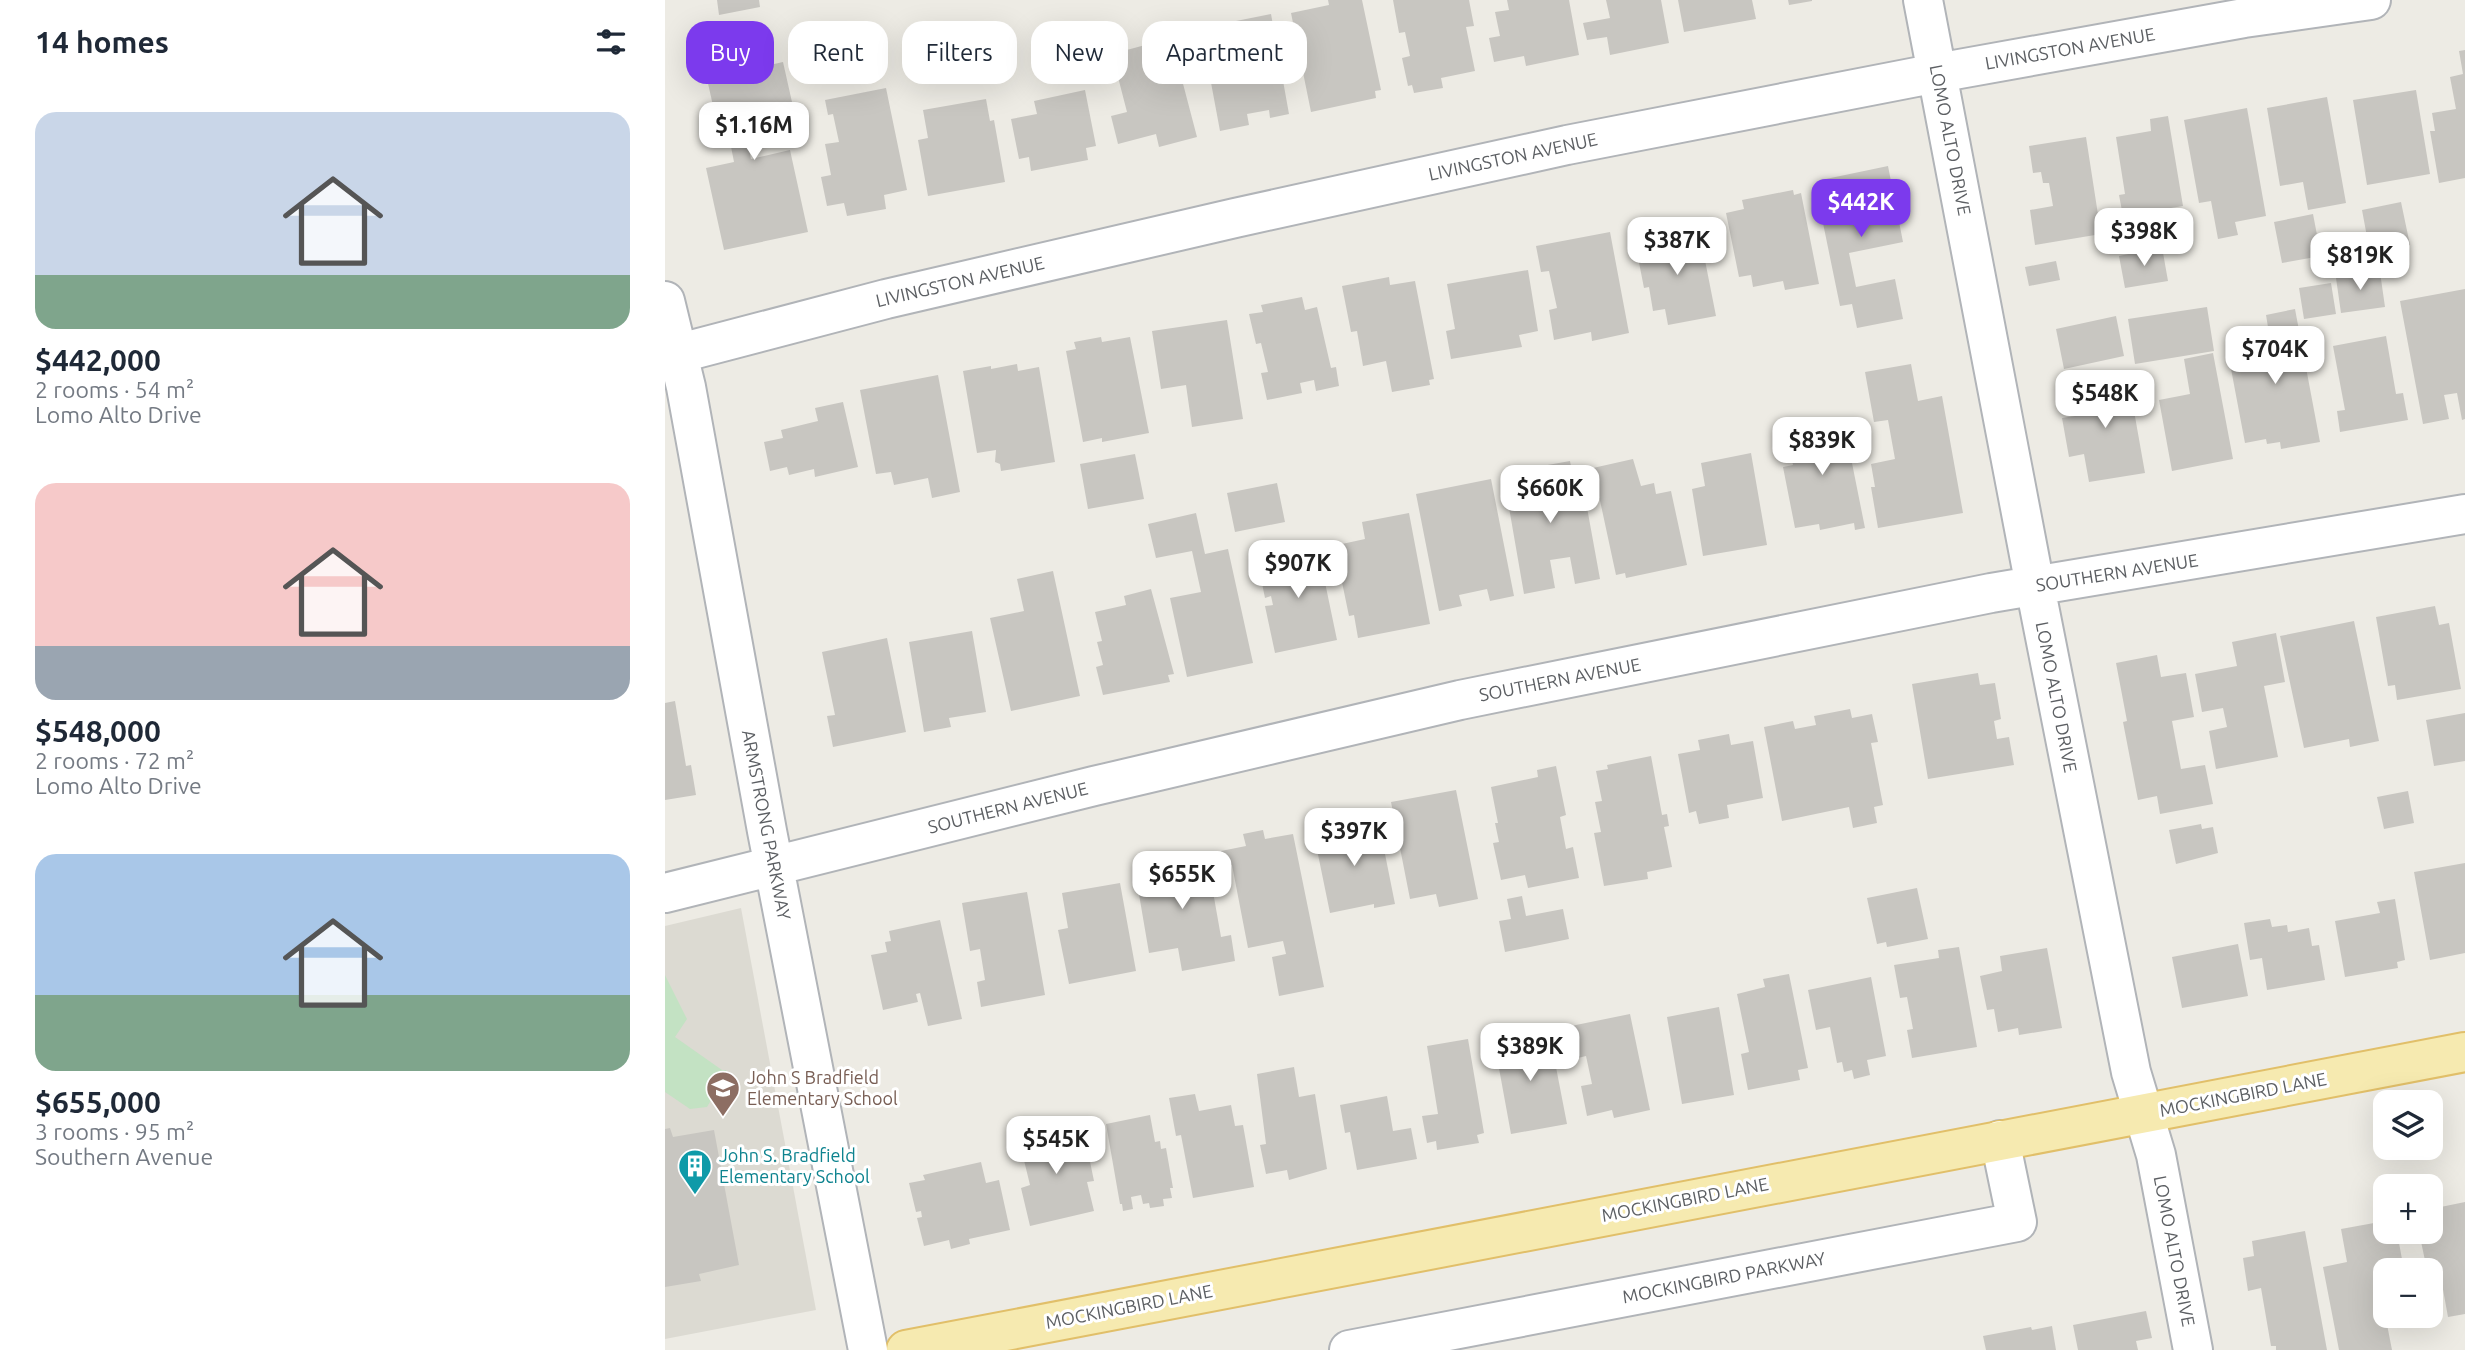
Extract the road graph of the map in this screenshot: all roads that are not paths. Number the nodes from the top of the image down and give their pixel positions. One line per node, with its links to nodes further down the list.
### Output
1 (1923, 0): 3 (street, LOMO ALTO DRIVE)
2 (2371, 0): 3 (street, LIVINGSTON AVENUE)
3 (1937, 73): 5 (street, LIVINGSTON AVENUE); 7 (street, LOMO ALTO DRIVE)
4 (665, 301): 5 (street, ARMSTRONG PARKWAY)
5 (671, 356): 8 (street, ARMSTRONG PARKWAY)
6 (2465, 514): 7 (street, SOUTHERN AVENUE)
7 (2035, 586): 8 (street, SOUTHERN AVENUE); 11 (street, LOMO ALTO DRIVE)
8 (773, 866): 9 (street, SOUTHERN AVENUE); 13 (street, ARMSTRONG PARKWAY)
9 (665, 893)
10 (2465, 1052): 11 (main road, MOCKINGBIRD LANE)
11 (2144, 1114): 12 (main road, MOCKINGBIRD LANE); 16 (street, LOMO ALTO DRIVE)
12 (2000, 1140): 14 (main road, MOCKINGBIRD LANE); 15 (street, MOCKINGBIRD PARKWAY)
13 (868, 1350)
14 (906, 1350)
15 (1349, 1350)
16 (2193, 1350)

